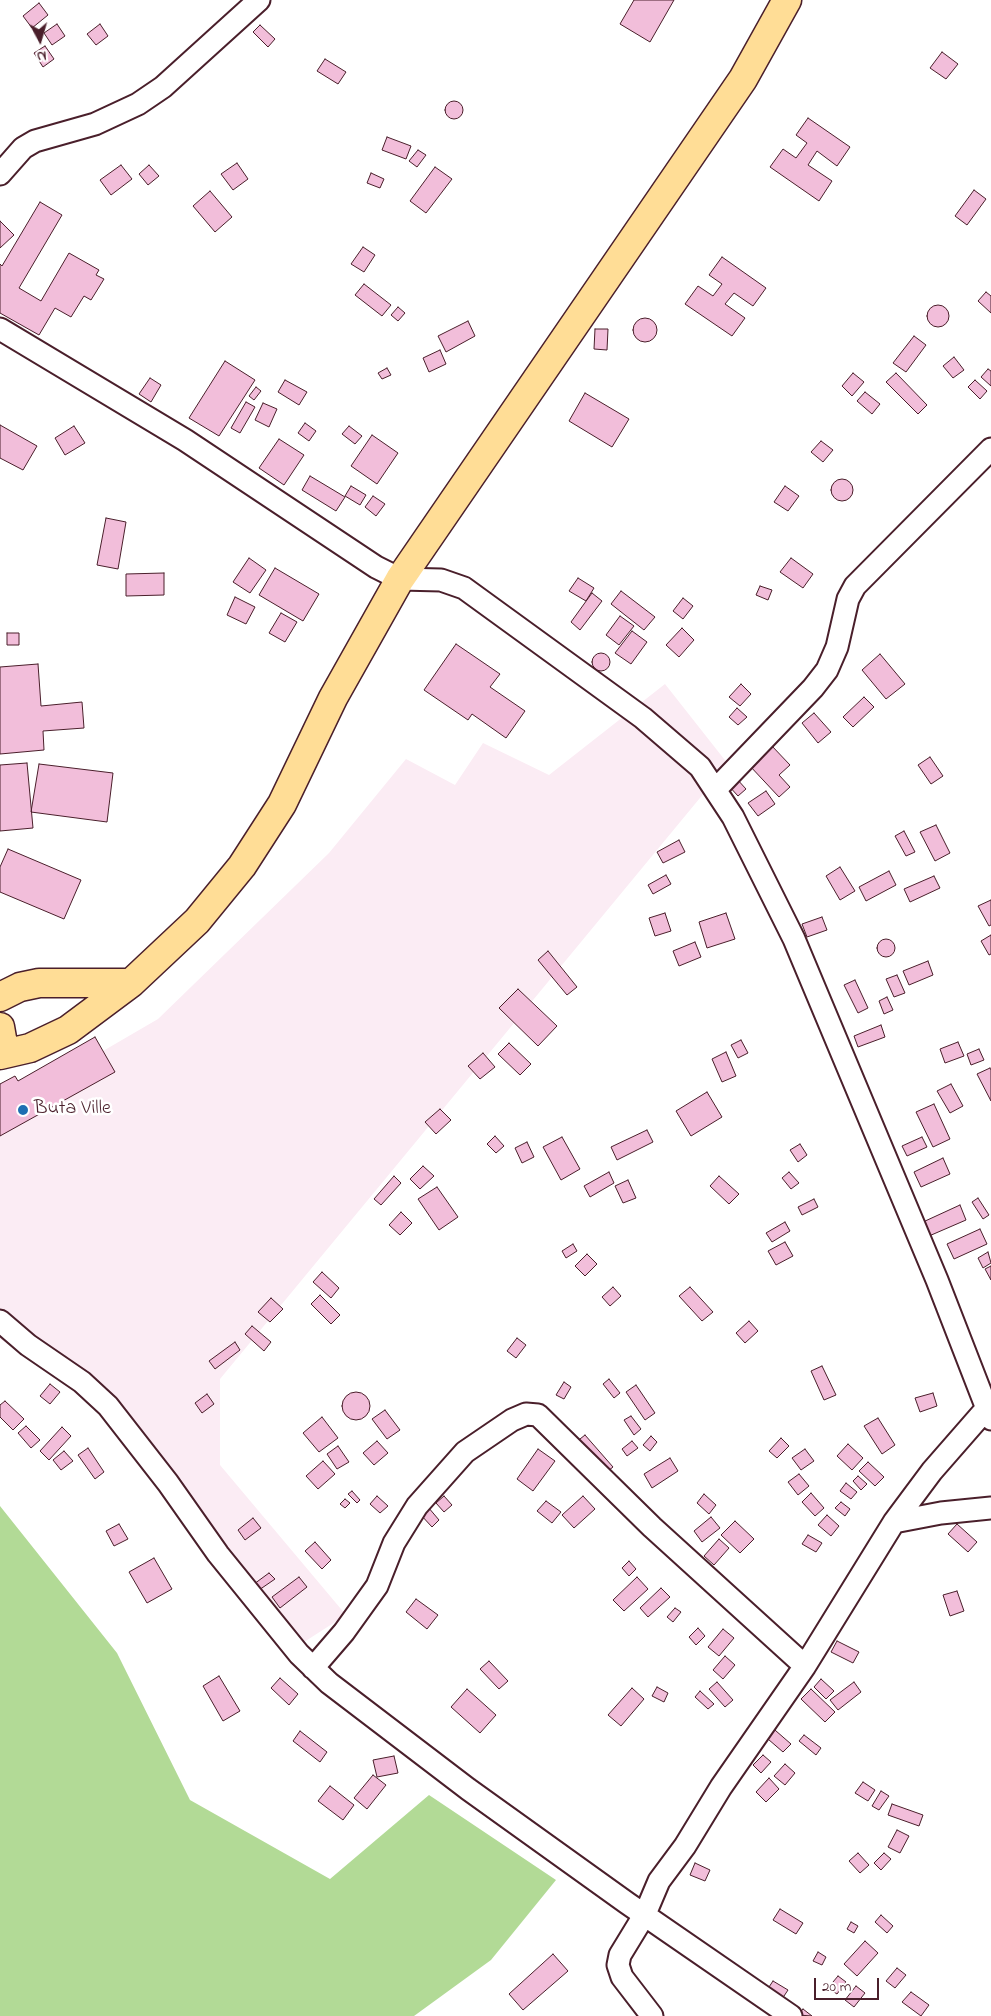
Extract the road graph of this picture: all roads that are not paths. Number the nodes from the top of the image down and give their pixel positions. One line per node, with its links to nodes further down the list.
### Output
1 (259, 0): 3 (street)
2 (787, 0): 6 (main road)
3 (0, 174)
4 (0, 329): 6 (street)
5 (991, 449): 7 (street)
6 (400, 579): 7 (street); 8 (main road)
7 (716, 789): 14 (street)
8 (131, 983): 9 (main road); 12 (main road)
9 (0, 997)
10 (0, 1027): 11 (main road)
11 (0, 1050)
12 (0, 1055)
13 (0, 1321): 18 (street)
14 (989, 1413): 16 (street)
15 (991, 1508): 16 (street)
16 (894, 1522): 17 (street)
17 (805, 1666): 18 (street); 19 (street)
18 (313, 1668): 19 (street)
19 (645, 1914): 20 (street); 21 (street)
20 (652, 2016)
21 (791, 2016)

